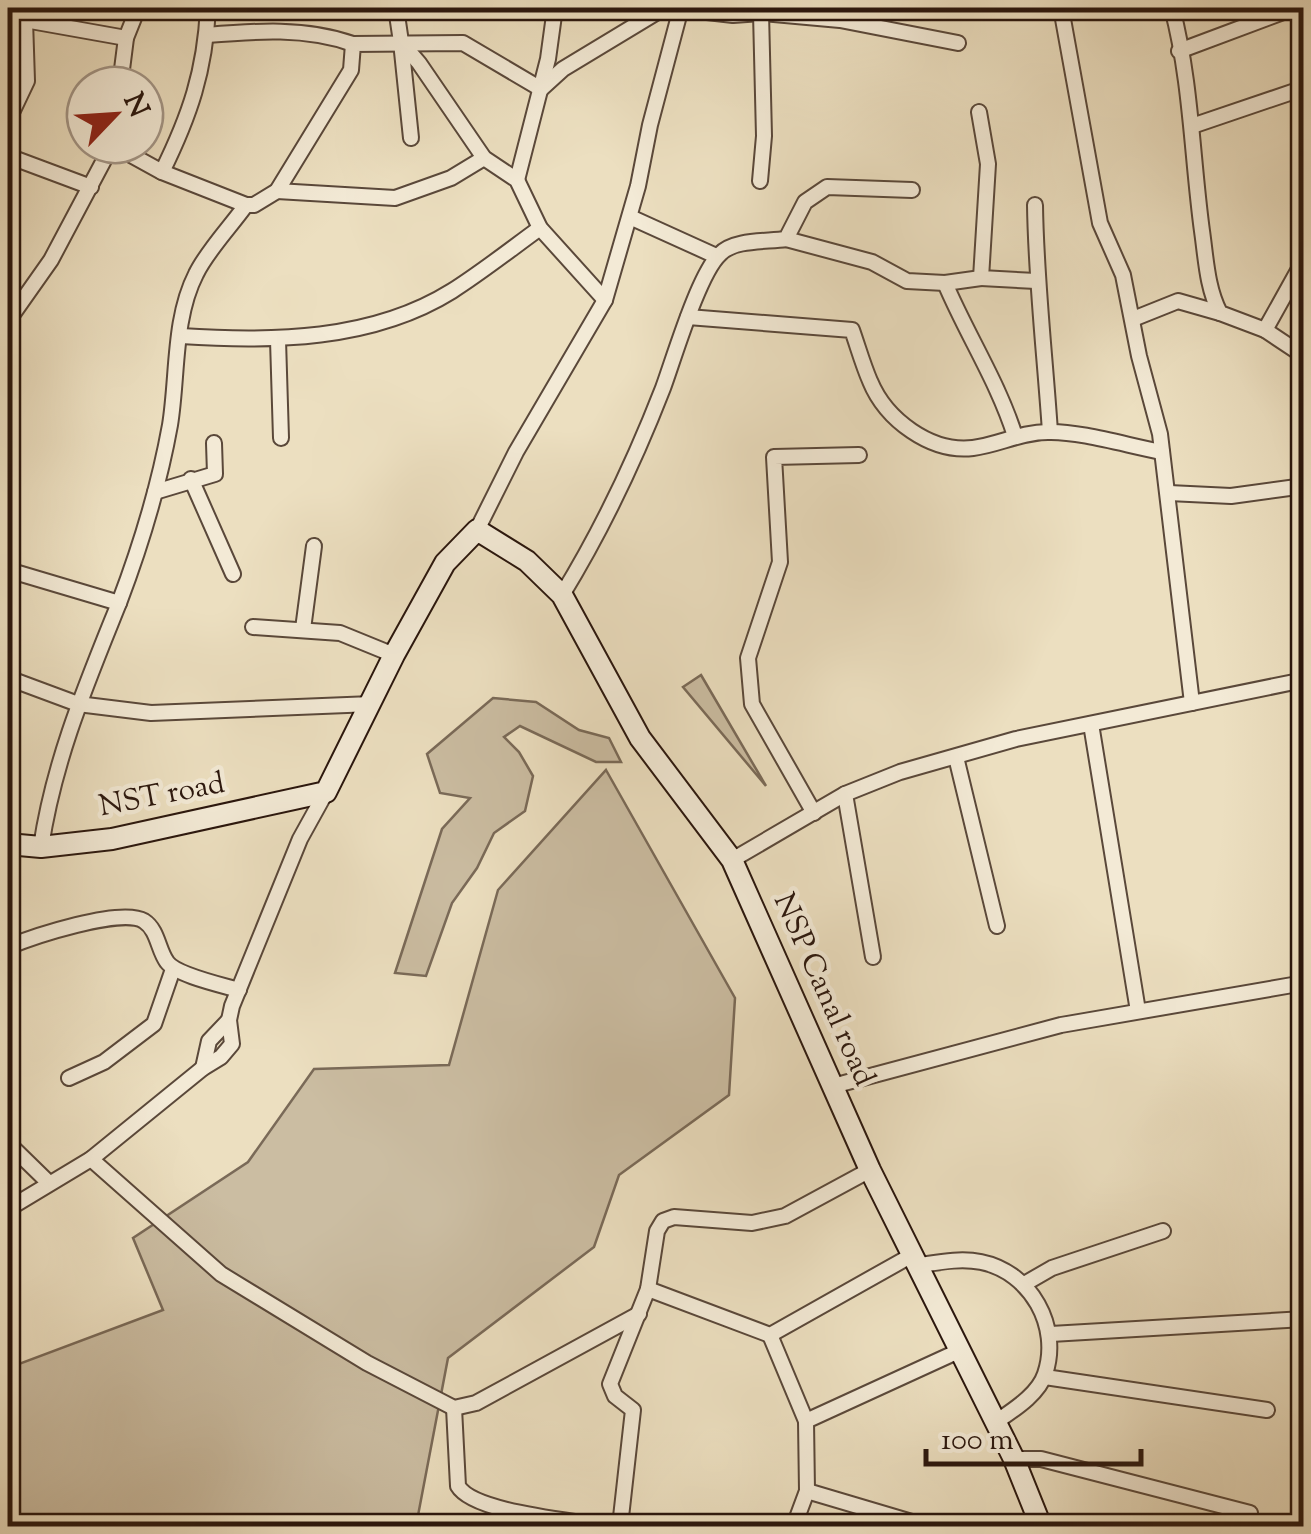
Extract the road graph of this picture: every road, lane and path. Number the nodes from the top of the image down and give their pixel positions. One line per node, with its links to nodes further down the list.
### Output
1 (138, 8): 13 (street)
2 (208, 8): 12 (street)
3 (396, 8): 14 (street)
4 (555, 8): 20 (street)
5 (681, 8): 9 (street); 20 (street); 37 (street)
6 (1062, 8): 49 (street)
7 (1172, 8): 17 (street)
8 (1294, 8): 17 (street)
9 (760, 13): 11 (street); 31 (street)
10 (26, 14): 13 (street); 22 (street)
11 (841, 14): 15 (street)
12 (206, 35): 16 (street); 29 (street)
13 (126, 38): 18 (street)
14 (401, 42): 16 (street); 20 (street); 24 (street); 26 (street)
15 (958, 42)
16 (353, 44): 34 (street)
17 (1180, 51): 23 (street)
18 (123, 65)
19 (1304, 88): 23 (street)
20 (541, 89): 30 (street)
21 (979, 112): 42 (street)
22 (8, 122)
23 (1192, 126): 46 (street)
24 (411, 138)
25 (8, 156): 32 (street)
26 (484, 158): 30 (street); 34 (street)
27 (103, 165): 32 (street)
28 (149, 165): 29 (street)
29 (162, 172): 35 (street)
30 (517, 180): 38 (street)
31 (760, 181)
32 (91, 187): 47 (street)
33 (912, 190): 39 (street)
34 (277, 191): 35 (street)
35 (246, 205): 51 (street)
36 (1035, 205): 43 (street)
37 (630, 217): 40 (street); 45 (street)
38 (540, 228): 45 (street); 52 (street)
39 (786, 239): 40 (street); 44 (street)
40 (716, 256): 48 (street)
41 (1304, 260): 50 (street)
42 (980, 278): 43 (street); 44 (street)
43 (1036, 281): 54 (street)
44 (944, 283): 55 (street)
45 (605, 300): 64 (street)
46 (1220, 313): 49 (street); 50 (street)
47 (9, 314)
48 (688, 317): 55 (street); 68 (street)
49 (1133, 319): 58 (street)
50 (1265, 330): 53 (street)
51 (181, 336): 52 (street); 62 (street)
52 (278, 340): 56 (street)
53 (1304, 356)
54 (1050, 432): 55 (street); 58 (street)
55 (1015, 436)
56 (281, 438)
57 (214, 443): 60 (street)
58 (1162, 452): 63 (street)
59 (859, 455): 82 (street)
60 (190, 480): 62 (street); 67 (street)
61 (1304, 486): 63 (street)
62 (155, 492): 69 (street)
63 (1169, 494): 75 (street)
64 (477, 530): 68 (street, NSP Canal road); 72 (street)
65 (314, 546): 71 (street)
66 (8, 570): 69 (street)
67 (234, 574)
68 (562, 594): 85 (street, NSP Canal road)
69 (119, 603): 76 (street)
70 (252, 627): 71 (street)
71 (303, 629): 72 (street)
72 (394, 654): 77 (street)
73 (8, 678): 76 (street)
74 (1304, 680): 75 (street)
75 (1192, 703): 78 (street)
76 (78, 704): 77 (street); 84 (street)
77 (372, 704): 80 (street)
78 (1091, 724): 79 (street); 92 (street)
79 (956, 757): 81 (street); 86 (street)
80 (326, 792): 84 (street, NST road); 91 (street)
81 (845, 794): 82 (street); 88 (street)
82 (814, 814): 85 (street)
83 (8, 844): 84 (street, NST road)
84 (41, 848)
85 (732, 860): 94 (street, NSP Canal road)
86 (997, 926)
87 (8, 947): 89 (street)
88 (873, 957)
89 (173, 969): 91 (street); 93 (street)
90 (1304, 983): 92 (street)
91 (239, 990): 96 (street)
92 (1138, 1011): 94 (street)
93 (69, 1078)
94 (833, 1086): 97 (street, NSP Canal road)
95 (8, 1144): 98 (street)
96 (90, 1159): 98 (street); 110 (street)
97 (870, 1170): 101 (street, NSP Canal road); 103 (street)
98 (49, 1183): 99 (street)
99 (8, 1209)
100 (1163, 1231): 102 (street)
101 (917, 1260): 102 (street); 107 (street); 108 (street, NSP Canal road)
102 (1026, 1283): 106 (street)
103 (648, 1289): 104 (street); 107 (street)
104 (639, 1314): 110 (street); 118 (street)
105 (1304, 1320): 106 (street)
106 (1051, 1334): 109 (street)
107 (770, 1335): 112 (street)
108 (961, 1350): 112 (street); 113 (street, NSP Canal road)
109 (1045, 1377): 111 (street); 113 (street)
110 (454, 1408): 117 (street)
111 (1267, 1410)
112 (806, 1421): 115 (street)
113 (996, 1422): 114 (street, NSP Canal road)
114 (1014, 1459): 116 (street); 121 (street, NSP Canal road)
115 (807, 1490): 119 (street); 120 (street)
116 (1250, 1513)
117 (601, 1526)
118 (620, 1526)
119 (794, 1526)
120 (925, 1526)
121 (1040, 1526)

